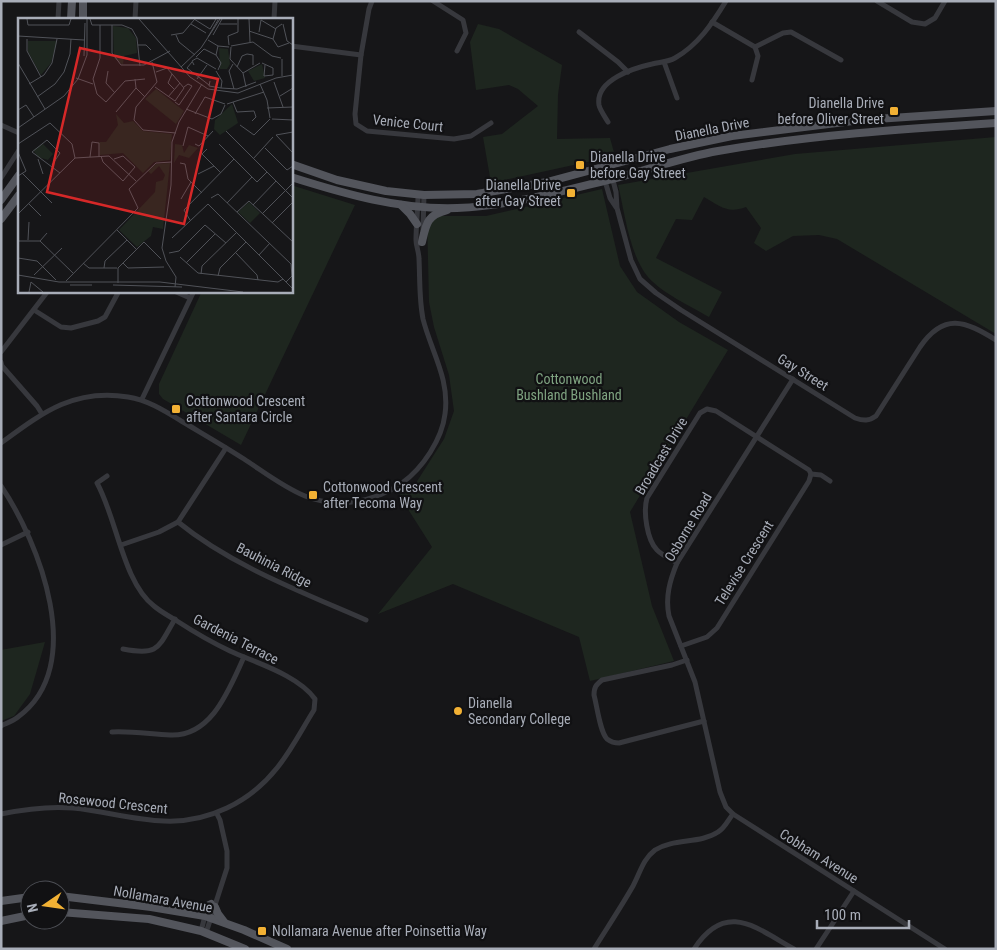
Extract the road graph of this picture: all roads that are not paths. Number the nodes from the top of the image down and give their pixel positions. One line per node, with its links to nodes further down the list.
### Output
1 (59, 1): 11 (street)
2 (72, 1): 12 (main road)
3 (83, 1): 13 (main road)
4 (136, 1): 14 (street)
5 (275, 1): 15 (street)
6 (372, 1): 21 (street, Venice Court)
7 (433, 1): 20 (street)
8 (726, 1): 16 (street)
9 (877, 1): 10 (street)
10 (945, 1)
11 (58, 18)
12 (70, 18)
13 (83, 18)
14 (134, 18)
15 (274, 18)
16 (712, 22): 19 (street); 23 (street)
17 (579, 32): 24 (street)
18 (292, 46): 21 (street)
19 (755, 47): 22 (street); 25 (street)
20 (457, 51)
21 (361, 55): 29 (street, Venice Court)
22 (840, 60)
23 (664, 62): 24 (street); 26 (street)
24 (628, 72): 28 (street)
25 (752, 80)
26 (676, 98)
27 (996, 111): 35 (main road, Dianella Drive)
28 (608, 122)
29 (491, 123)
30 (996, 123): 39 (main road, Dianella Drive)
31 (1, 125): 32 (street)
32 (18, 133)
33 (18, 152): 38 (street)
34 (292, 164): 41 (main road, Dianella Drive)
35 (605, 166): 39 (street, Gay Street); 41 (main road, Dianella Drive)
36 (18, 175): 42 (main road)
37 (292, 177): 43 (main road, Dianella Drive)
38 (1, 178)
39 (608, 180): 45 (main road, Dianella Drive); 59 (street, Gay Street)
40 (18, 195): 46 (main road)
41 (421, 195): 44 (street)
42 (1, 200)
43 (401, 205): 44 (main road, Dianella Drive); 47 (main road)
44 (421, 207): 45 (main road, Dianella Drive); 47 (street); 48 (street)
45 (456, 208): 48 (main road)
46 (1, 219)
47 (417, 224): 49 (street)
48 (422, 242): 49 (street)
49 (419, 255): 64 (street)
50 (47, 292): 55 (street)
51 (118, 292): 55 (street)
52 (176, 292): 54 (street)
53 (193, 292): 54 (street)
54 (190, 298): 60 (street)
55 (34, 310): 57 (street)
56 (996, 340): 59 (street, Gay Street)
57 (1, 352)
58 (1, 362): 61 (street)
59 (793, 379): 62 (street, Osborne Road)
60 (142, 399): 61 (street); 64 (street)
61 (42, 414): 63 (street)
62 (756, 436): 65 (street); 73 (street, Osborne Road); 73 (street, Broadcast Drive)
63 (1, 443)
64 (226, 448): 69 (street)
65 (810, 474): 67 (street); 76 (street, Televise Crescent)
66 (108, 476): 72 (street, Gardenia Terrace)
67 (830, 481)
68 (1, 486): 70 (street)
69 (178, 522): 72 (street); 75 (street, Bauhinia Ridge)
70 (28, 532): 71 (street); 82 (street)
71 (1, 545)
72 (121, 545): 74 (street, Gardenia Terrace)
73 (677, 563): 76 (street, Osborne Road)
74 (174, 619): 77 (street); 78 (street, Gardenia Terrace)
75 (366, 620)
76 (681, 646): 79 (street, Osborne Road)
77 (123, 649)
78 (244, 657): 80 (street, Gardenia Terrace); 83 (street)
79 (687, 660): 81 (street, Osborne Road); 81 (street)
80 (315, 699): 85 (street, Rosewood Crescent)
81 (704, 721): 86 (street, Osborne Road)
82 (1, 726)
83 (112, 732)
84 (1, 814): 85 (street, Rosewood Crescent)
85 (217, 814): 91 (street)
86 (733, 814): 87 (street, Cobham Avenue); 101 (street)
87 (854, 891): 104 (street); 105 (street, Cobham Avenue)
88 (70, 897): 92 (main road, Nollamara Avenue)
89 (20, 898): 90 (main road)
90 (1, 901)
91 (214, 904): 92 (main road); 95 (street); 97 (main road)
92 (176, 911): 95 (main road, Nollamara Avenue)
93 (70, 913): 98 (main road, Nollamara Avenue)
94 (20, 916): 96 (main road)
95 (208, 917): 97 (main road, Nollamara Avenue); 98 (street)
96 (1, 921)
97 (227, 924): 99 (main road, Nollamara Avenue)
98 (204, 932): 100 (main road, Nollamara Avenue)
99 (284, 948)
100 (245, 949)
101 (594, 949)
102 (694, 949): 103 (street)
103 (794, 949)
104 (816, 949)
105 (944, 949)

